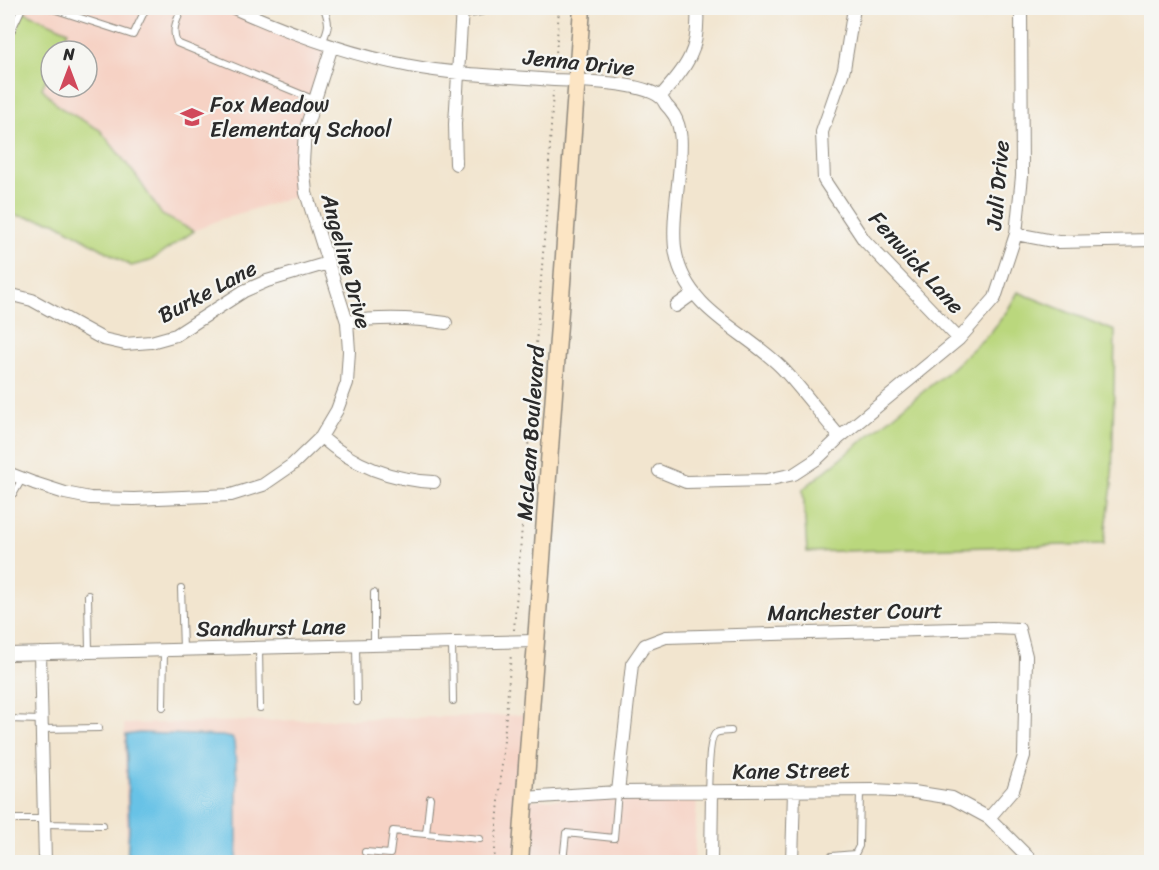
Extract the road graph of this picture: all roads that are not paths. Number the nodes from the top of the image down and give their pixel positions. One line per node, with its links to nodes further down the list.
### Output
1 (22, 8): 15 (lane)
2 (50, 8): 3 (lane)
3 (143, 8)
4 (182, 8): 20 (lane)
5 (234, 8): 14 (street, Jenna Drive)
6 (324, 8): 16 (lane)
7 (442, 8): 13 (lane)
8 (492, 8): 13 (lane)
9 (582, 8): 18 (main road, McLean Boulevard)
10 (697, 8): 19 (street)
11 (854, 8): 30 (street, Fenwick Lane)
12 (1021, 8): 22 (street, Juli Drive)
13 (462, 11): 17 (street)
14 (259, 13): 16 (street, Jenna Drive)
15 (8, 38)
16 (327, 44): 17 (street, Jenna Drive); 20 (street, Angeline Drive)
17 (457, 73): 18 (street, Jenna Drive); 21 (street)
18 (578, 81): 19 (street, Jenna Drive); 41 (main road, McLean Boulevard)
19 (660, 98): 25 (street, Jenna Drive)
20 (315, 100): 24 (street, Angeline Drive)
21 (456, 164)
22 (1016, 234): 23 (street); 30 (street, Juli Drive)
23 (1152, 240)
24 (328, 263): 26 (street, Burke Lane); 28 (street, Angeline Drive)
25 (694, 293): 27 (street); 32 (street, Jenna Drive)
26 (8, 294)
27 (676, 306)
28 (347, 322): 29 (street); 31 (street, Angeline Drive)
29 (446, 323)
30 (959, 339): 32 (street, Juli Drive)
31 (321, 436): 35 (street, Angeline Drive); 36 (street)
32 (840, 437): 33 (street, Juli Drive)
33 (659, 471)
34 (8, 473): 35 (street, Angeline Drive)
35 (22, 479): 37 (lane)
36 (434, 482)
37 (8, 497)
38 (181, 588): 47 (lane)
39 (374, 593): 44 (lane)
40 (88, 595): 48 (lane)
41 (536, 641): 42 (street, Sandhurst Lane); 64 (main road, McLean Boulevard)
42 (452, 643): 44 (street, Sandhurst Lane); 51 (lane)
43 (356, 645): 44 (street, Sandhurst Lane); 45 (street, Sandhurst Lane); 52 (lane)
44 (374, 645)
45 (259, 648): 47 (street, Sandhurst Lane); 54 (lane)
46 (164, 650): 47 (street, Sandhurst Lane); 48 (street, Sandhurst Lane); 53 (lane)
47 (183, 650)
48 (89, 652): 49 (street, Sandhurst Lane)
49 (40, 653): 50 (street, Sandhurst Lane); 56 (street)
50 (8, 654)
51 (453, 701)
52 (357, 702)
53 (163, 707)
54 (260, 708)
55 (8, 719): 56 (lane)
56 (41, 724): 57 (lane); 67 (street)
57 (99, 728)
58 (731, 731): 61 (lane)
59 (794, 790): 60 (street, Kane Street); 61 (street, Kane Street); 79 (street)
60 (860, 790): 65 (street, Kane Street); 73 (lane)
61 (710, 791): 62 (street, Kane Street); 78 (street)
62 (618, 792): 64 (street, Kane Street); 65 (street, Manchester Court); 77 (lane)
63 (430, 798): 69 (lane)
64 (524, 798): 76 (main road, McLean Boulevard)
65 (989, 818): 80 (street, Kane Street)
66 (8, 819): 67 (lane)
67 (44, 822): 68 (lane); 74 (street)
68 (103, 825)
69 (426, 834): 70 (lane); 72 (lane)
70 (480, 839)
71 (365, 852): 72 (lane)
72 (390, 854): 75 (lane)
73 (832, 856)
74 (45, 862)
75 (389, 862)
76 (520, 862)
77 (564, 862)
78 (711, 862)
79 (792, 862)
80 (1033, 862)

